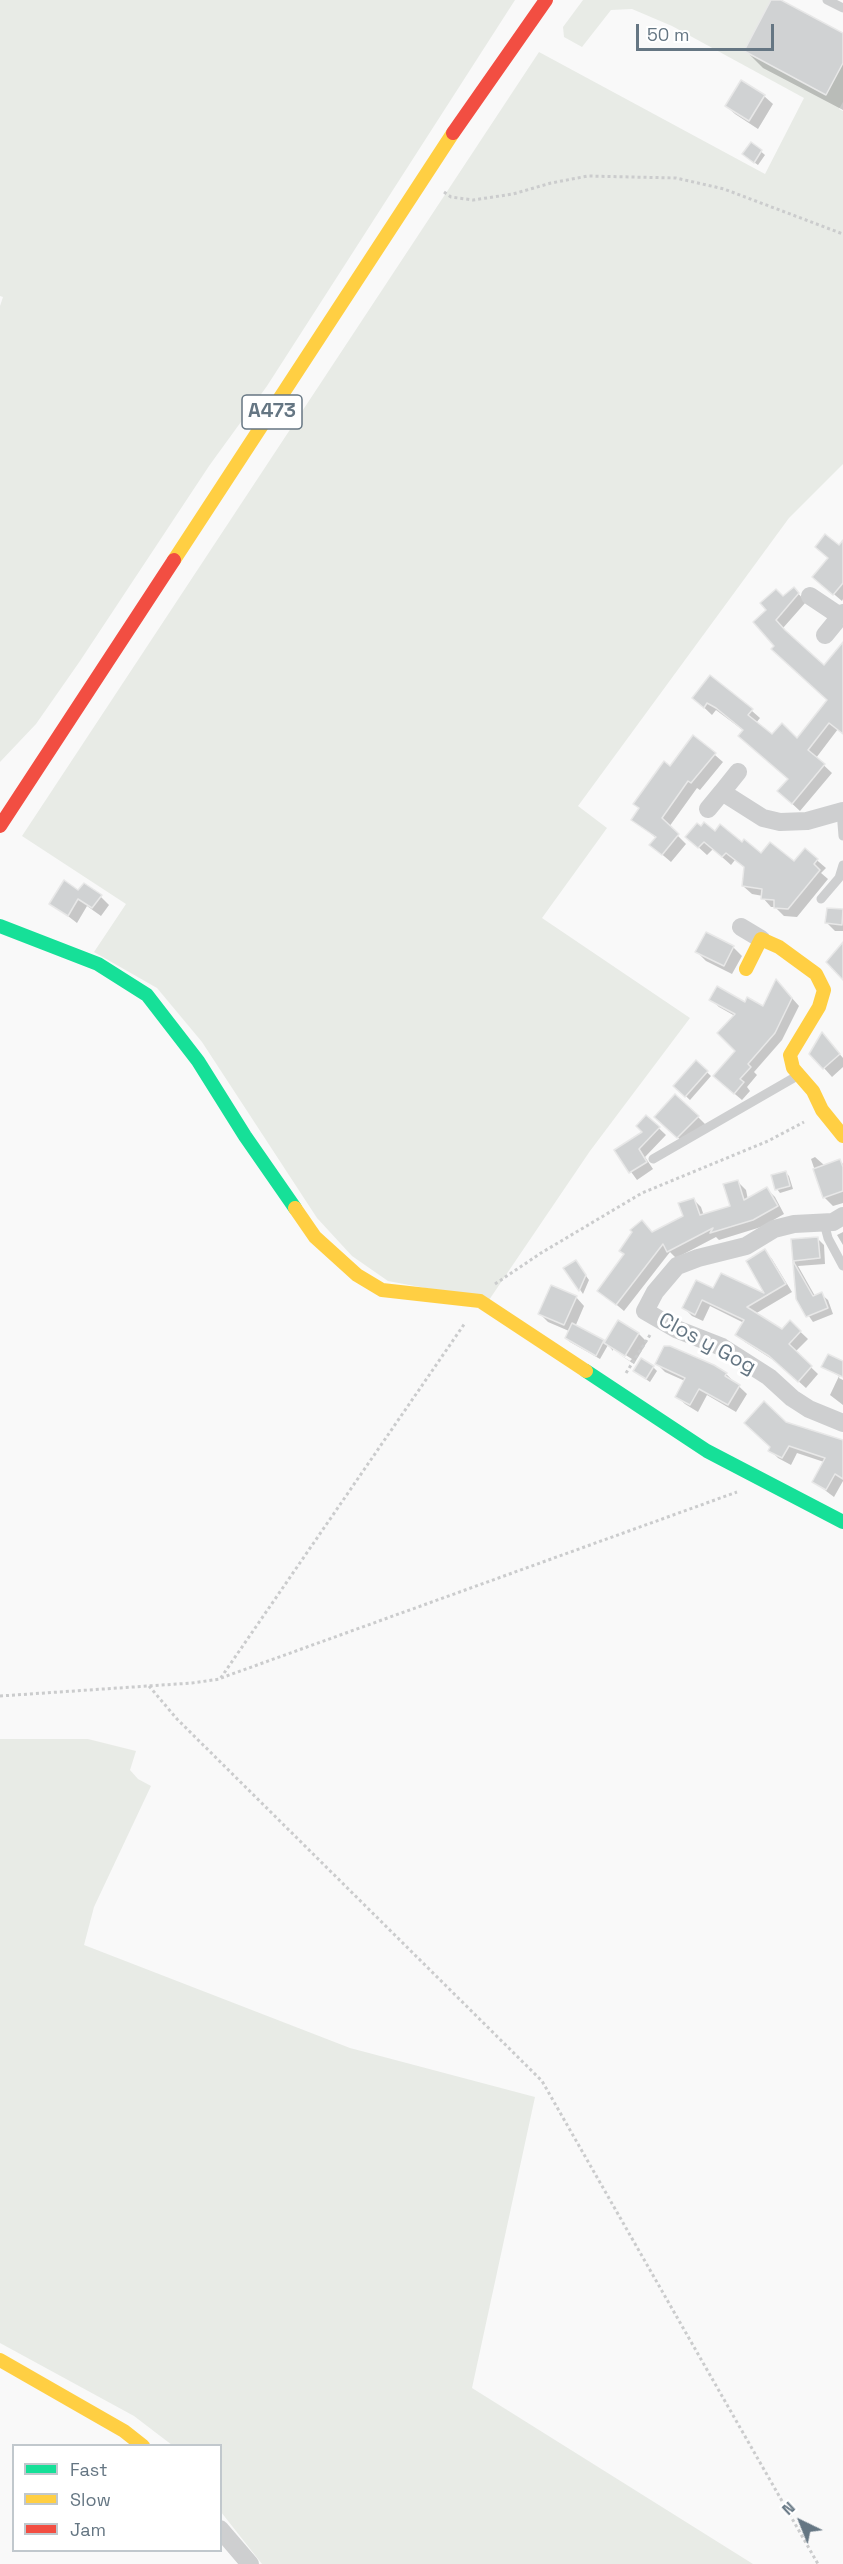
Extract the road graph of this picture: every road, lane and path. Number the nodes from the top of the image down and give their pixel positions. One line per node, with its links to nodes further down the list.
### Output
1 (546, 0): 4 (street, A473)
2 (827, 0): 3 (lane)
3 (843, 8)
4 (424, 181): 5 (path); 13 (street, A473)
5 (843, 234)
6 (810, 596): 7 (street)
7 (842, 615): 8 (street)
8 (825, 635)
9 (738, 772): 10 (street)
10 (722, 792): 11 (street); 12 (street)
11 (708, 809)
12 (842, 811): 14 (lane)
13 (0, 826)
14 (843, 836)
15 (843, 864): 16 (lane)
16 (821, 899)
17 (0, 926): 28 (street)
18 (741, 927): 19 (street)
19 (761, 939): 20 (street); 21 (street)
20 (746, 969)
21 (799, 1075): 22 (street); 24 (lane)
22 (822, 1110): 23 (street); 28 (path)
23 (843, 1136)
24 (653, 1159)
25 (843, 1216): 26 (street, Clos y Gog)
26 (824, 1222): 27 (lane); 29 (street, Clos y Gog)
27 (843, 1266)
28 (480, 1301): 30 (street); 34 (path)
29 (660, 1319): 30 (path); 31 (street, Clos y Gog)
30 (616, 1390): 32 (street)
31 (843, 1423)
32 (765, 1482): 33 (street); 34 (path)
33 (843, 1522)
34 (220, 1678): 35 (path)
35 (148, 1686): 36 (path); 41 (path)
36 (0, 1696)
37 (0, 2360): 38 (street)
38 (142, 2444)
39 (222, 2531): 40 (street)
40 (250, 2564)
41 (818, 2564)

